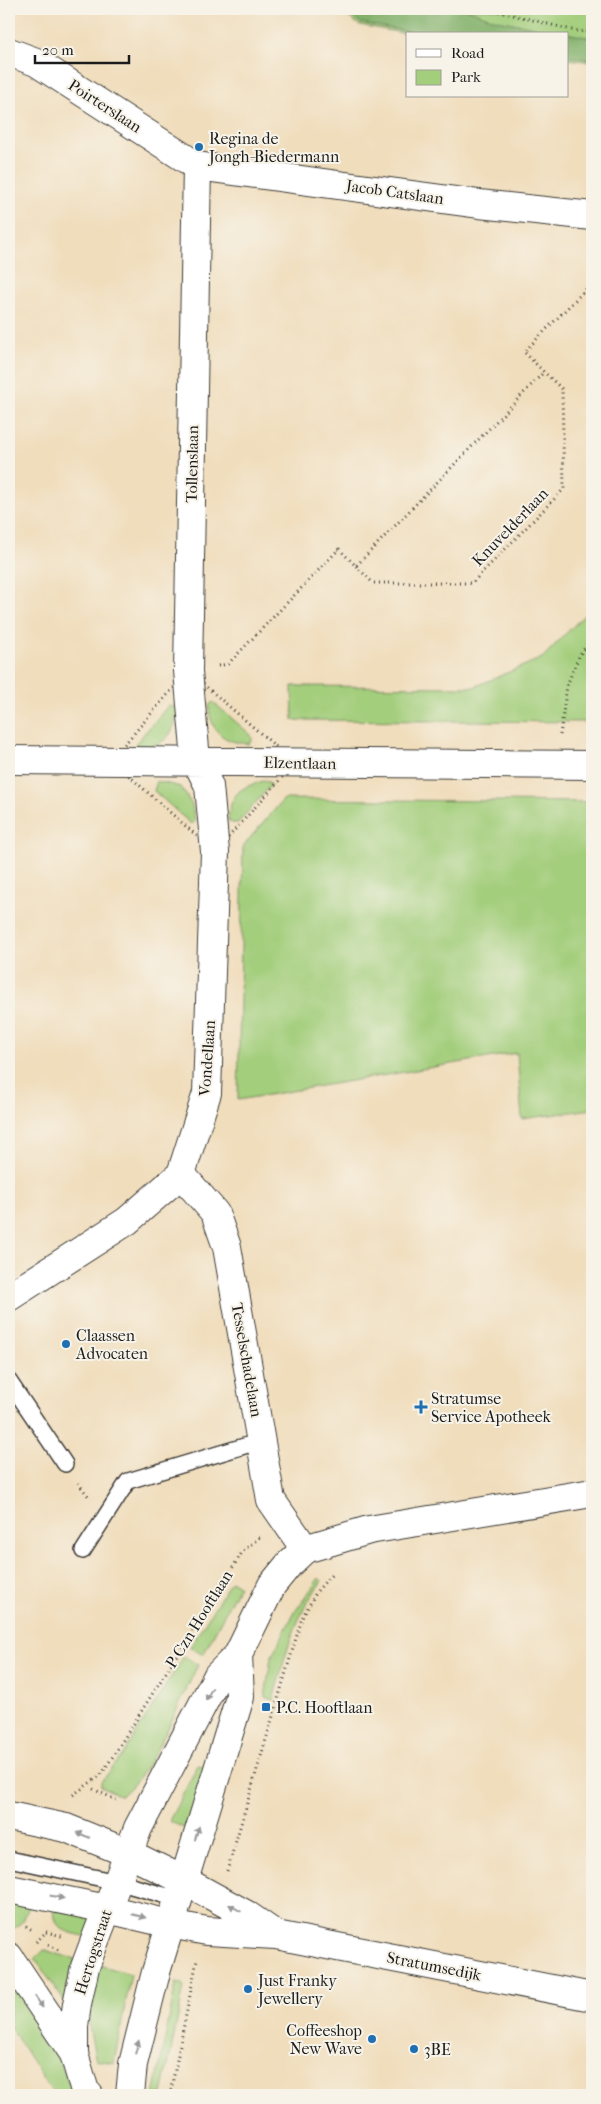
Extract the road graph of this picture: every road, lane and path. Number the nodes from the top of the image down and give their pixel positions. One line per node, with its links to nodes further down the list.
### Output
1 (489, 9): 2 (path)
2 (592, 33)
3 (9, 52): 4 (street, Poirterslaan)
4 (198, 166): 5 (street, Jacob Catslaan); 10 (street, Tollenslaan)
5 (592, 216)
6 (592, 283): 7 (path, Knuvelderlaan)
7 (544, 372): 8 (path); 8 (path, Knuvelderlaan)
8 (356, 566): 10 (path, Knuvelderlaan)
9 (592, 639): 14 (path)
10 (199, 670): 12 (street, Tollenslaan)
11 (9, 760): 12 (street, Elzentlaan)
12 (196, 760): 14 (street, Elzentlaan); 15 (street, Vondellaan)
13 (592, 764): 14 (street, Elzentlaan)
14 (561, 765)
15 (181, 1174): 16 (street); 18 (street, Tesselschadelaan)
16 (9, 1297)
17 (9, 1381): 19 (lane)
18 (260, 1441): 21 (lane); 22 (street, Tesselschadelaan)
19 (65, 1464): 21 (path)
20 (592, 1493): 23 (street)
21 (110, 1509): 24 (lane)
22 (286, 1524): 23 (street, Tesselschadelaan); 30 (path, P Czn Hooftlaan)
23 (305, 1550): 26 (street)
24 (83, 1551)
25 (334, 1571): 28 (path)
26 (238, 1655): 33 (street, one-way to 33); 38 (street, one-way to 26)
27 (248, 1783): 28 (path)
28 (253, 1784): 35 (path)
29 (93, 1789): 31 (path)
30 (73, 1795)
31 (116, 1800)
32 (9, 1816): 33 (street, Stratumsedijk, one-way to 32)
33 (128, 1853): 36 (street, Hertogstraat); 38 (street, Stratumsedijk)
34 (9, 1859): 36 (lane, Stratumsedijk)
35 (227, 1874)
36 (117, 1882): 38 (lane, Stratumsedijk); 39 (street, Hertogstraat)
37 (9, 1889): 39 (street, Stratumsedijk, one-way to 39)
38 (181, 1889): 40 (street); 43 (street, Stratumsedijk, one-way to 38)
39 (107, 1908): 40 (street, Stratumsedijk, one-way to 40); 47 (street, Hertogstraat)
40 (170, 1924): 43 (street, Stratumsedijk); 49 (street, one-way to 40)
41 (26, 1926): 42 (path)
42 (32, 1930)
43 (276, 1935): 46 (street, Stratumsedijk)
44 (9, 1957): 47 (street, Hertogstraat, one-way to 47)
45 (195, 1965): 50 (path)
46 (592, 1997)
47 (74, 2054): 48 (street, Hertogstraat)
48 (89, 2095)
49 (130, 2095)
50 (170, 2095)

